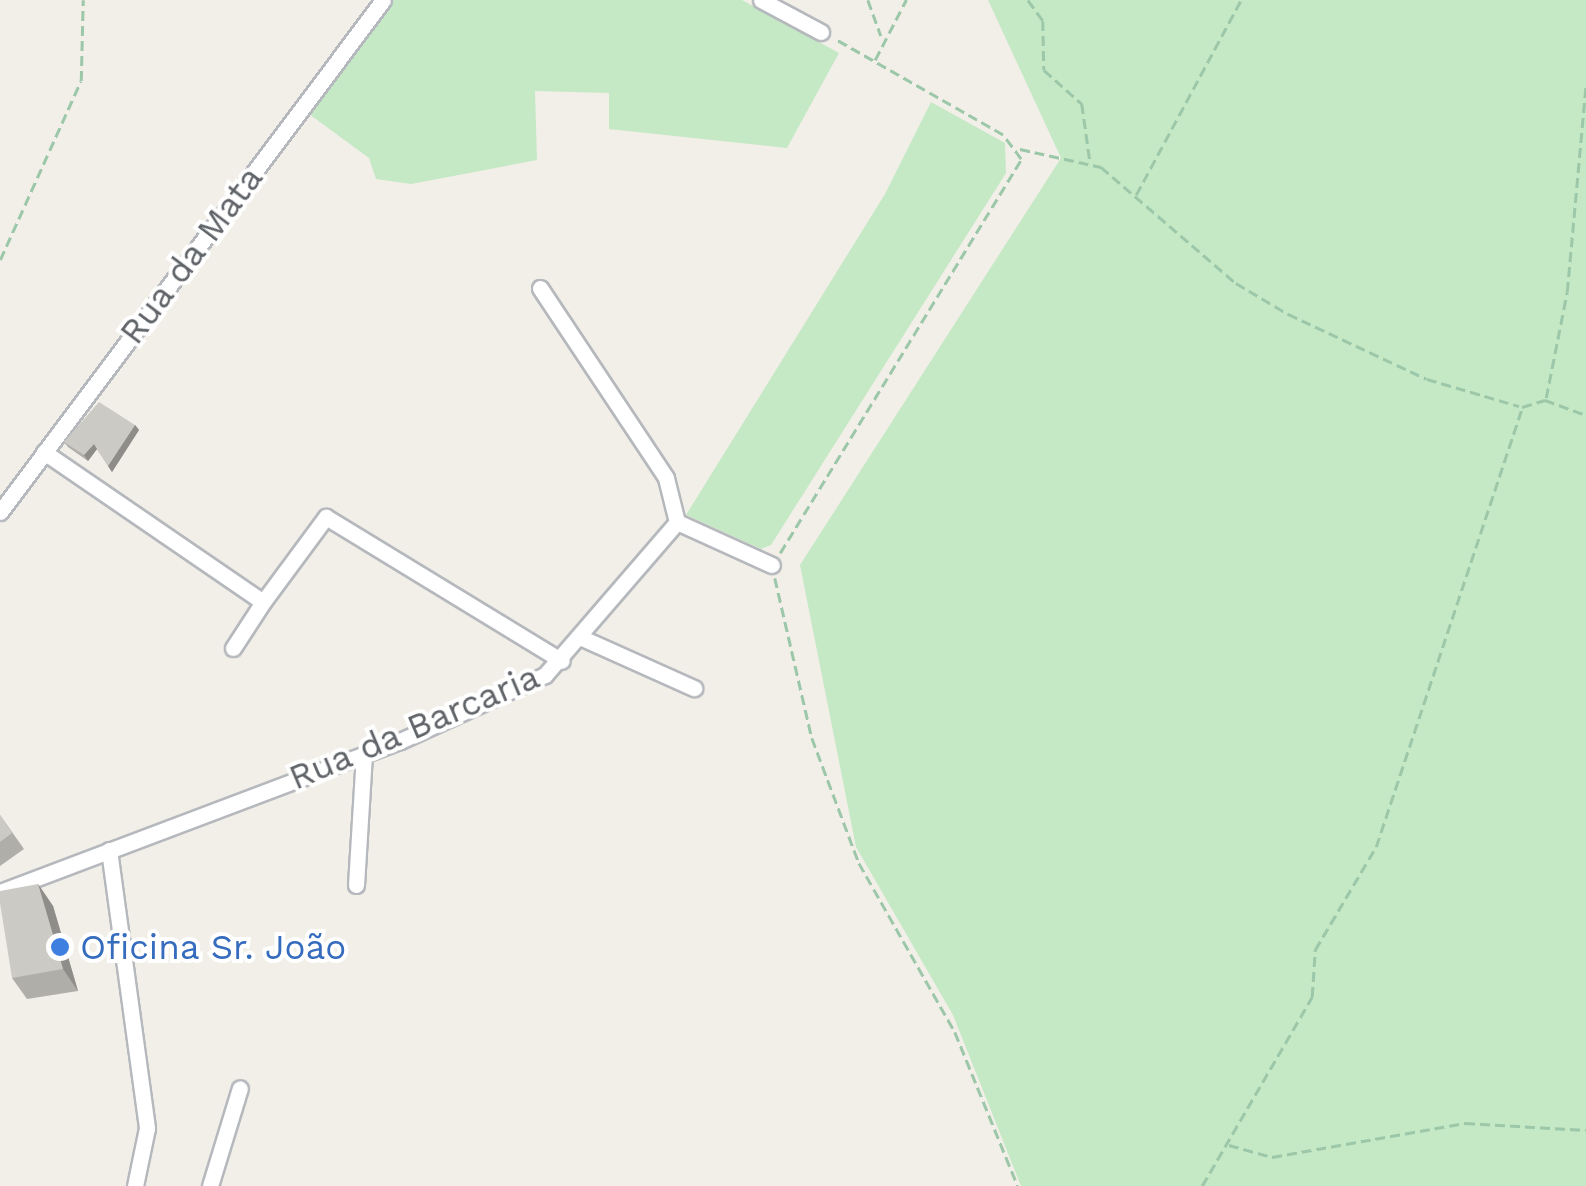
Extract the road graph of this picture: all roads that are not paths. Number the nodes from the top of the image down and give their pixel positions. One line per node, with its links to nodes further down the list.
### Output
1 (383, 0): 5 (street, Rua da Mata)
2 (761, 0): 3 (street)
3 (820, 32)
4 (540, 288): 7 (street)
5 (44, 452): 6 (street, Rua da Mata); 9 (street)
6 (0, 512)
7 (678, 522): 8 (street); 10 (street, Rua da Barcaria)
8 (772, 565)
9 (263, 602): 11 (street); 12 (street)
10 (582, 638): 12 (street, Rua da Barcaria); 13 (street)
11 (233, 648)
12 (562, 661): 14 (street, Rua da Barcaria)
13 (694, 688)
14 (364, 754): 15 (street, Rua da Barcaria); 16 (street)
15 (109, 850): 17 (street, Rua da Barcaria); 19 (street)
16 (356, 885)
17 (0, 892)
18 (240, 1088): 20 (street)
19 (134, 1186)
20 (210, 1186)

